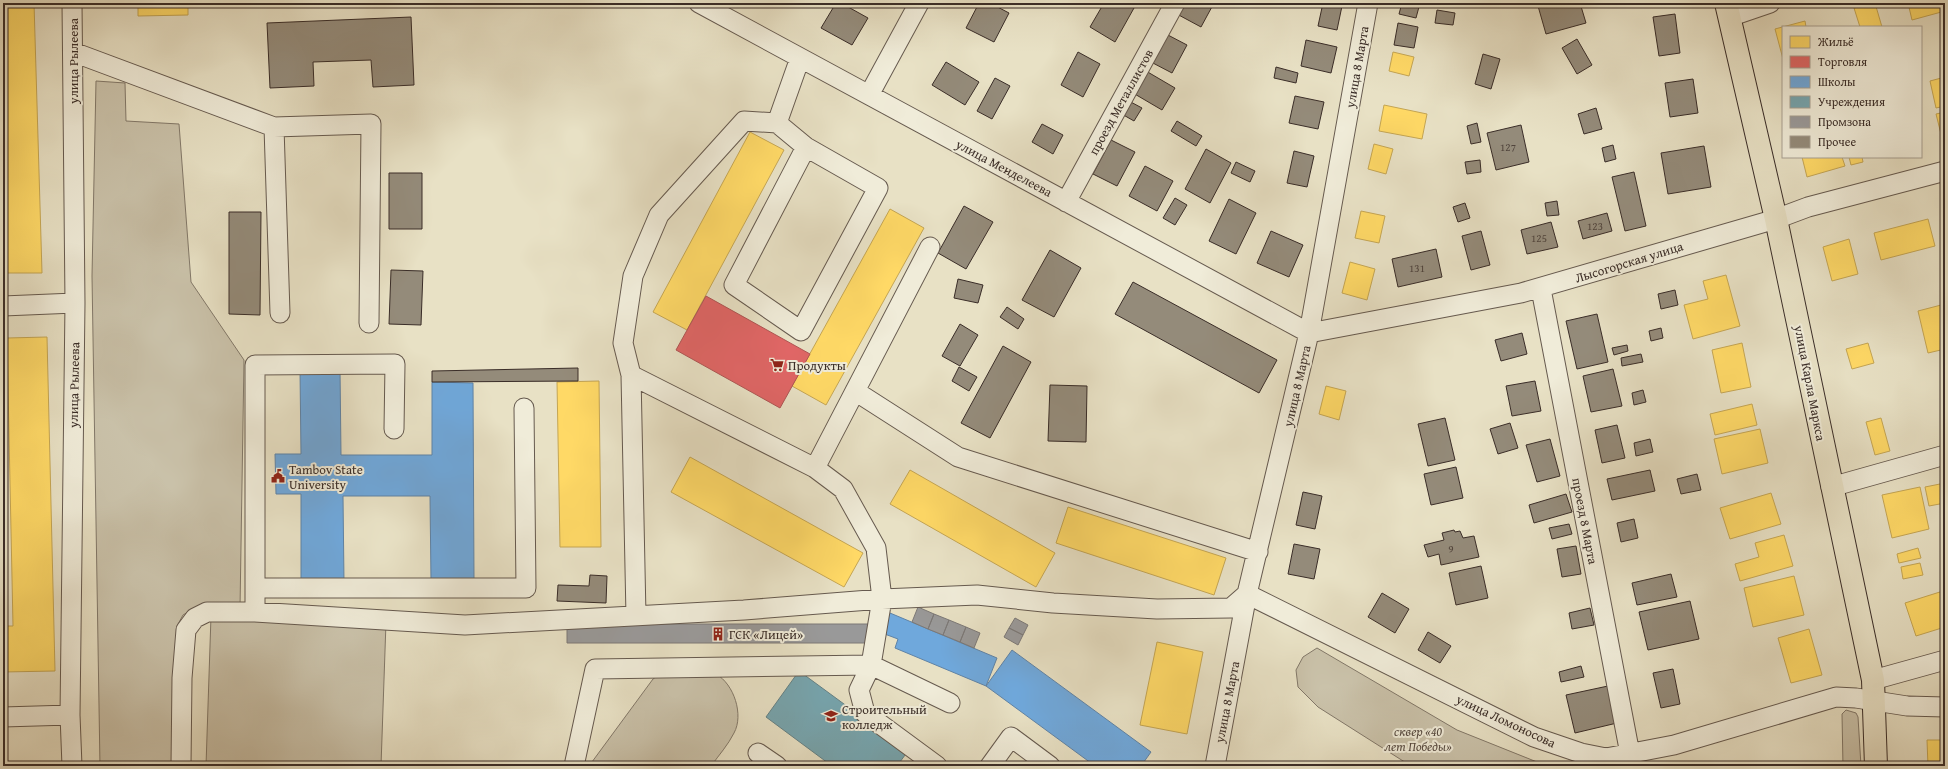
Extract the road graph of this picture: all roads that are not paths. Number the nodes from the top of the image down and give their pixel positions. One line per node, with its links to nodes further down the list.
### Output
1 (72, 3): 8 (street, улица Рылеева)
2 (699, 3): 9 (street, улица Менделеева)
3 (919, 3): 10 (street)
4 (1175, 3): 15 (street, проезд Металлистов)
5 (1368, 3): 23 (street, улица 8 Марта)
6 (1770, 3): 7 (street)
7 (1727, 10): 16 (main road, улица Карла Маркса)
8 (73, 52): 12 (street); 19 (street, улица Рылеева)
9 (800, 58): 10 (street, улица Менделеева); 11 (street)
10 (869, 95): 15 (street, улица Менделеева)
11 (777, 123): 13 (street); 24 (street)
12 (274, 127): 21 (street); 22 (street)
13 (806, 147): 13 (street)
14 (1945, 171): 16 (street, Лысогорская улица)
15 (1066, 202): 23 (street, улица Менделеева)
16 (1776, 219): 18 (street, Лысогорская улица); 30 (main road, улица Карла Маркса)
17 (930, 247): 25 (street)
18 (1541, 289): 23 (street, Лысогорская улица); 45 (street, проезд 8 Марта)
19 (75, 303): 20 (street); 42 (street, улица Рылеева)
20 (3, 306)
21 (280, 314)
22 (370, 323)
23 (1309, 333): 31 (street, улица 8 Марта)
24 (631, 375): 29 (street); 36 (street)
25 (855, 391): 29 (street); 31 (street)
26 (524, 408): 32 (street)
27 (394, 429): 32 (street)
28 (1945, 455): 30 (street)
29 (815, 468): 34 (street)
30 (1831, 486): 39 (main road, улица Карла Маркса)
31 (1258, 552): 33 (street, улица 8 Марта)
32 (255, 588): 35 (street)
33 (1248, 594): 34 (street); 45 (street, улица Ломоносова); 53 (street, улица 8 Марта)
34 (882, 599): 36 (street); 38 (street)
35 (255, 612): 36 (street); 47 (street)
36 (636, 616)
37 (1945, 660): 39 (street)
38 (871, 665): 40 (street); 48 (street); 50 (street)
39 (1873, 690): 41 (street); 45 (street, улица Ломоносова); 54 (main road, улица Карла Маркса)
40 (950, 703)
41 (1945, 707)
42 (70, 715): 43 (street); 46 (street, улица Рылеева)
43 (3, 717)
44 (758, 753): 49 (street)
45 (1630, 754)
46 (72, 766)
47 (181, 766)
48 (574, 766)
49 (777, 766)
50 (937, 766)
51 (990, 766): 52 (street)
52 (1050, 766)
53 (1215, 766)
54 (1876, 766)

